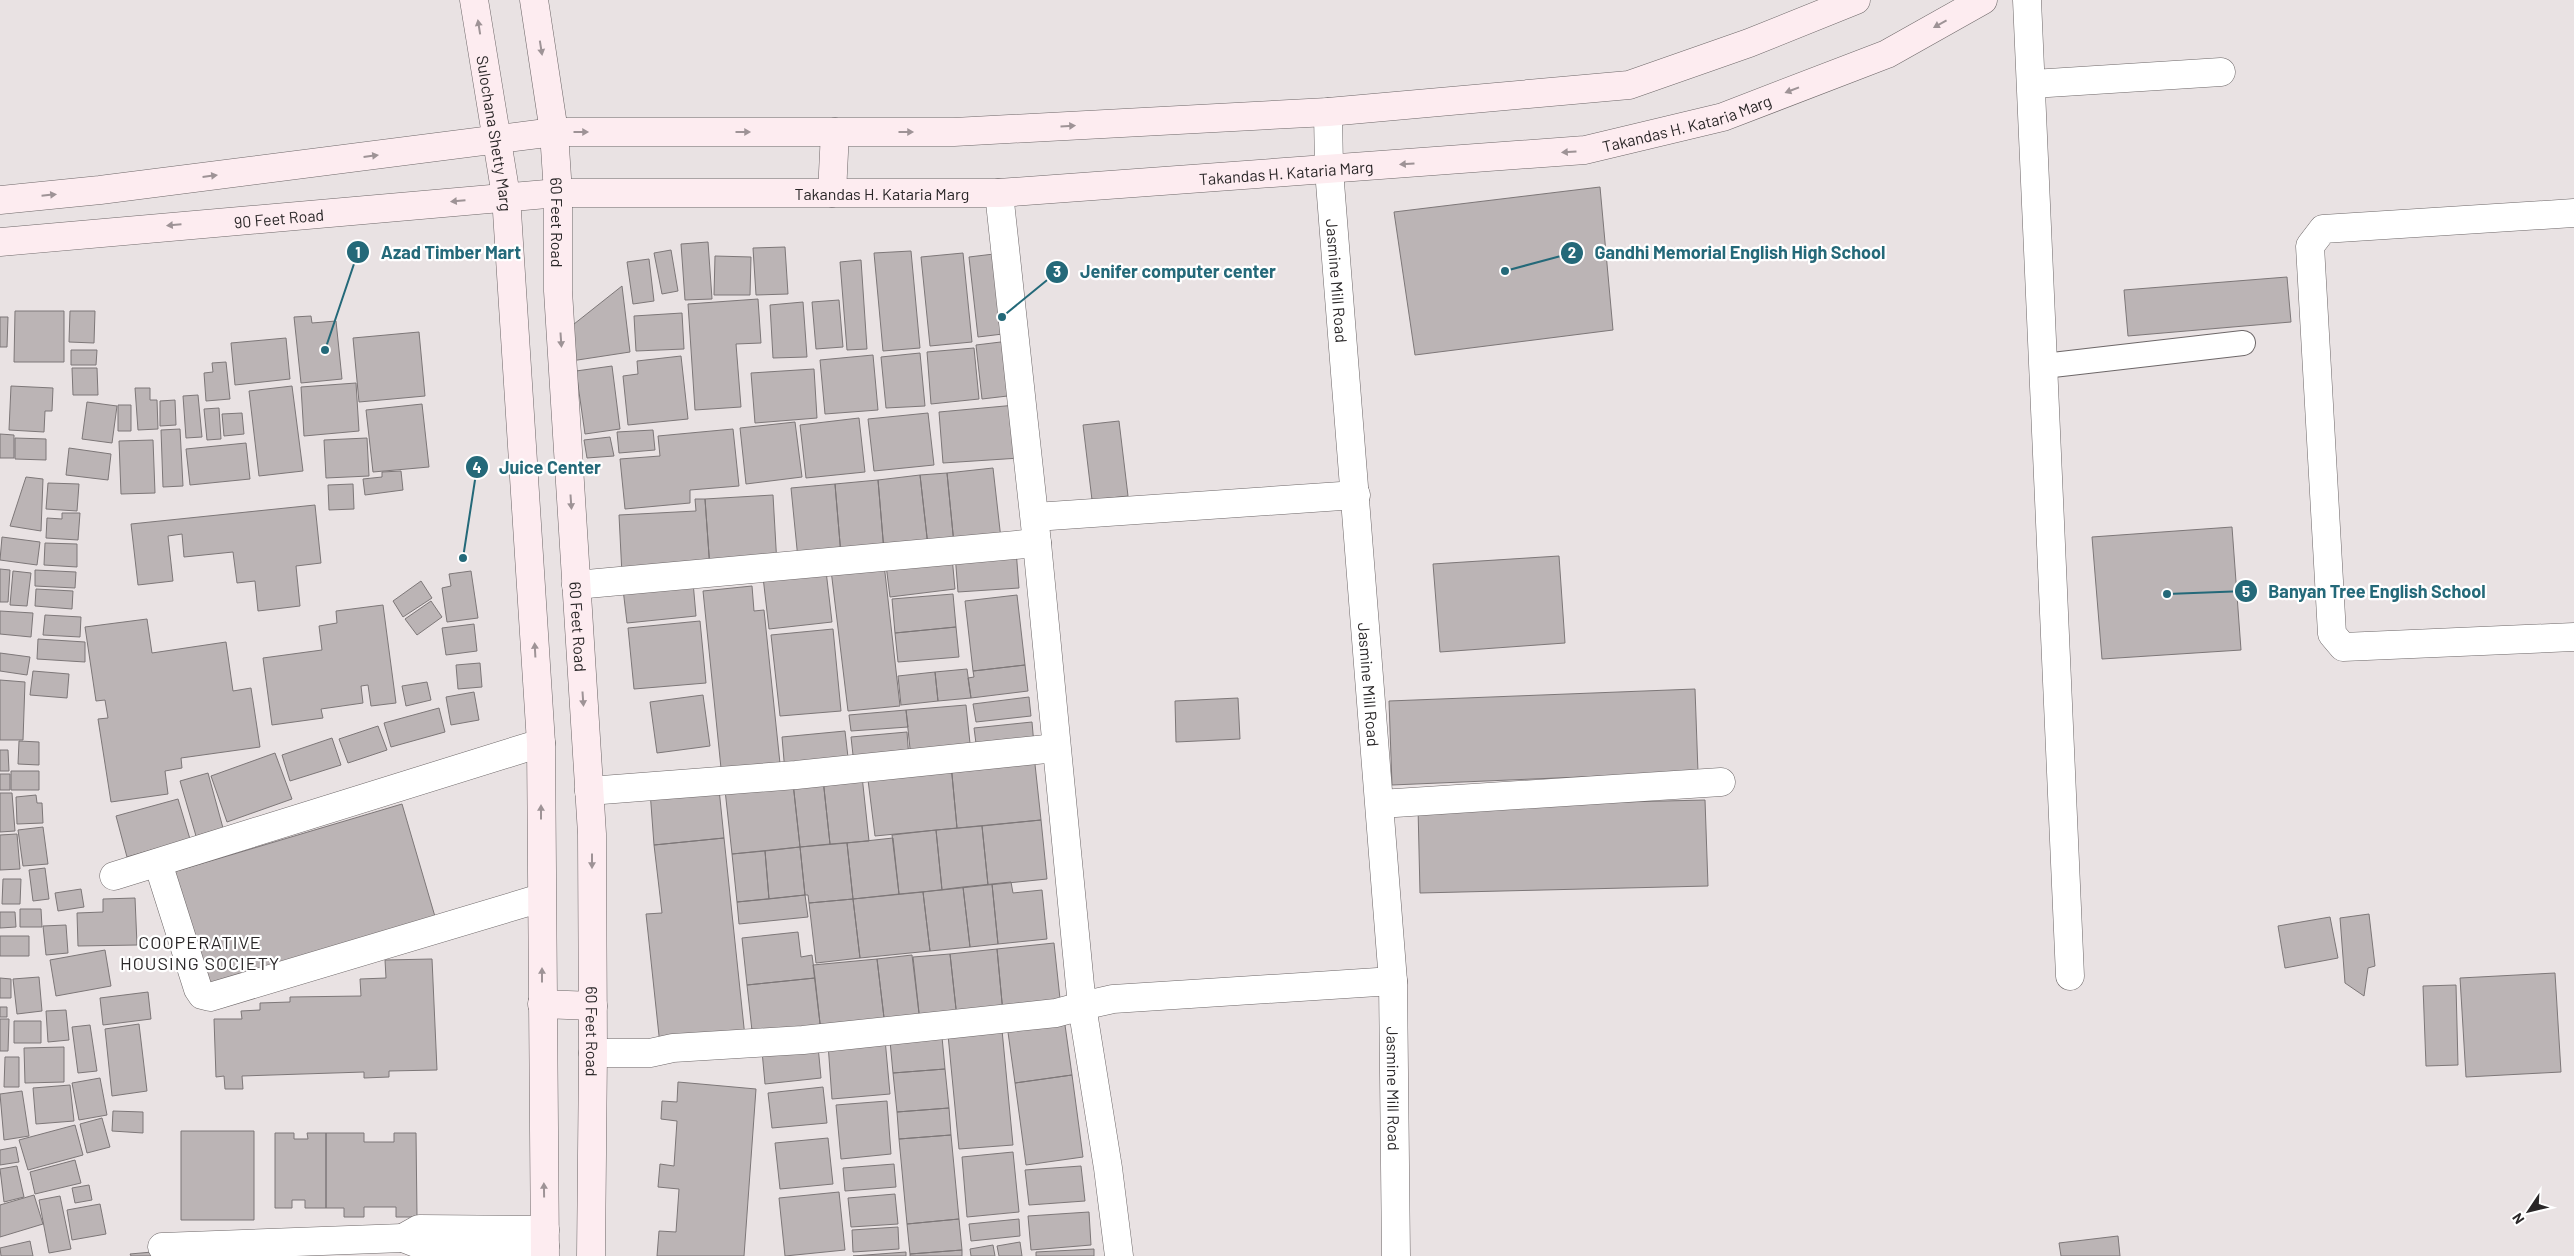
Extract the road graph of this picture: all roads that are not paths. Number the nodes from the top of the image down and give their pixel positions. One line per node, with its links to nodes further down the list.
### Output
1 (474, 0): 11 (main road, Sulochana Shetty Marg, one-way to 1)
2 (534, 0): 9 (main road, 60 Feet Road, one-way to 9)
3 (1856, 0): 8 (main road)
4 (1983, 0): 12 (main road, Takandas H. Kataria Marg, one-way to 12)
5 (2027, 0): 7 (street)
6 (2221, 72): 7 (street)
7 (2032, 84): 21 (street)
8 (1328, 112): 10 (main road, one-way to 8); 12 (street, Jasmine Mill Road)
9 (554, 132): 10 (main road, one-way to 10); 11 (main road); 13 (main road, 60 Feet Road)
10 (834, 132): 14 (main road)
11 (498, 140): 16 (main road, Sulochana Shetty Marg); 17 (main road, one-way to 11)
12 (1329, 170): 15 (main road, Takandas H. Kataria Marg); 22 (street, Jasmine Mill Road)
13 (558, 193): 14 (main road, Takandas H. Kataria Marg); 16 (main road, 90 Feet Road); 24 (main road, 60 Feet Road, one-way to 24)
14 (832, 193): 15 (main road, Takandas H. Kataria Marg)
15 (999, 193): 23 (street)
16 (506, 196): 19 (main road, 90 Feet Road, one-way to 19); 26 (main road, Sulochana Shetty Marg, one-way to 16)
17 (0, 200)
18 (2574, 213): 25 (street)
19 (0, 242)
20 (2243, 343): 21 (lane)
21 (2044, 366): 34 (street)
22 (1356, 495): 23 (street); 30 (street, Jasmine Mill Road)
23 (1036, 530): 24 (street); 27 (street)
24 (576, 585): 29 (main road, 60 Feet Road, one-way to 29)
25 (2574, 637)
26 (541, 743): 31 (street); 33 (main road, one-way to 26)
27 (1056, 748): 29 (street); 38 (street)
28 (1721, 782): 30 (street)
29 (589, 791): 37 (main road, 60 Feet Road, one-way to 37)
30 (1380, 804): 35 (street, Jasmine Mill Road)
31 (158, 863): 32 (street); 33 (street)
32 (114, 876)
33 (541, 898): 36 (main road, one-way to 33)
34 (2070, 976)
35 (1393, 981): 38 (street); 44 (street, Jasmine Mill Road)
36 (542, 1004): 37 (main road); 40 (main road, one-way to 36)
37 (593, 1006): 39 (main road, 60 Feet Road)
38 (1082, 1006): 39 (street); 43 (street)
39 (593, 1053): 42 (main road, 60 Feet Road)
40 (545, 1244): 41 (street)
41 (162, 1247)
42 (590, 1256)
43 (1119, 1256)
44 (1396, 1256)

